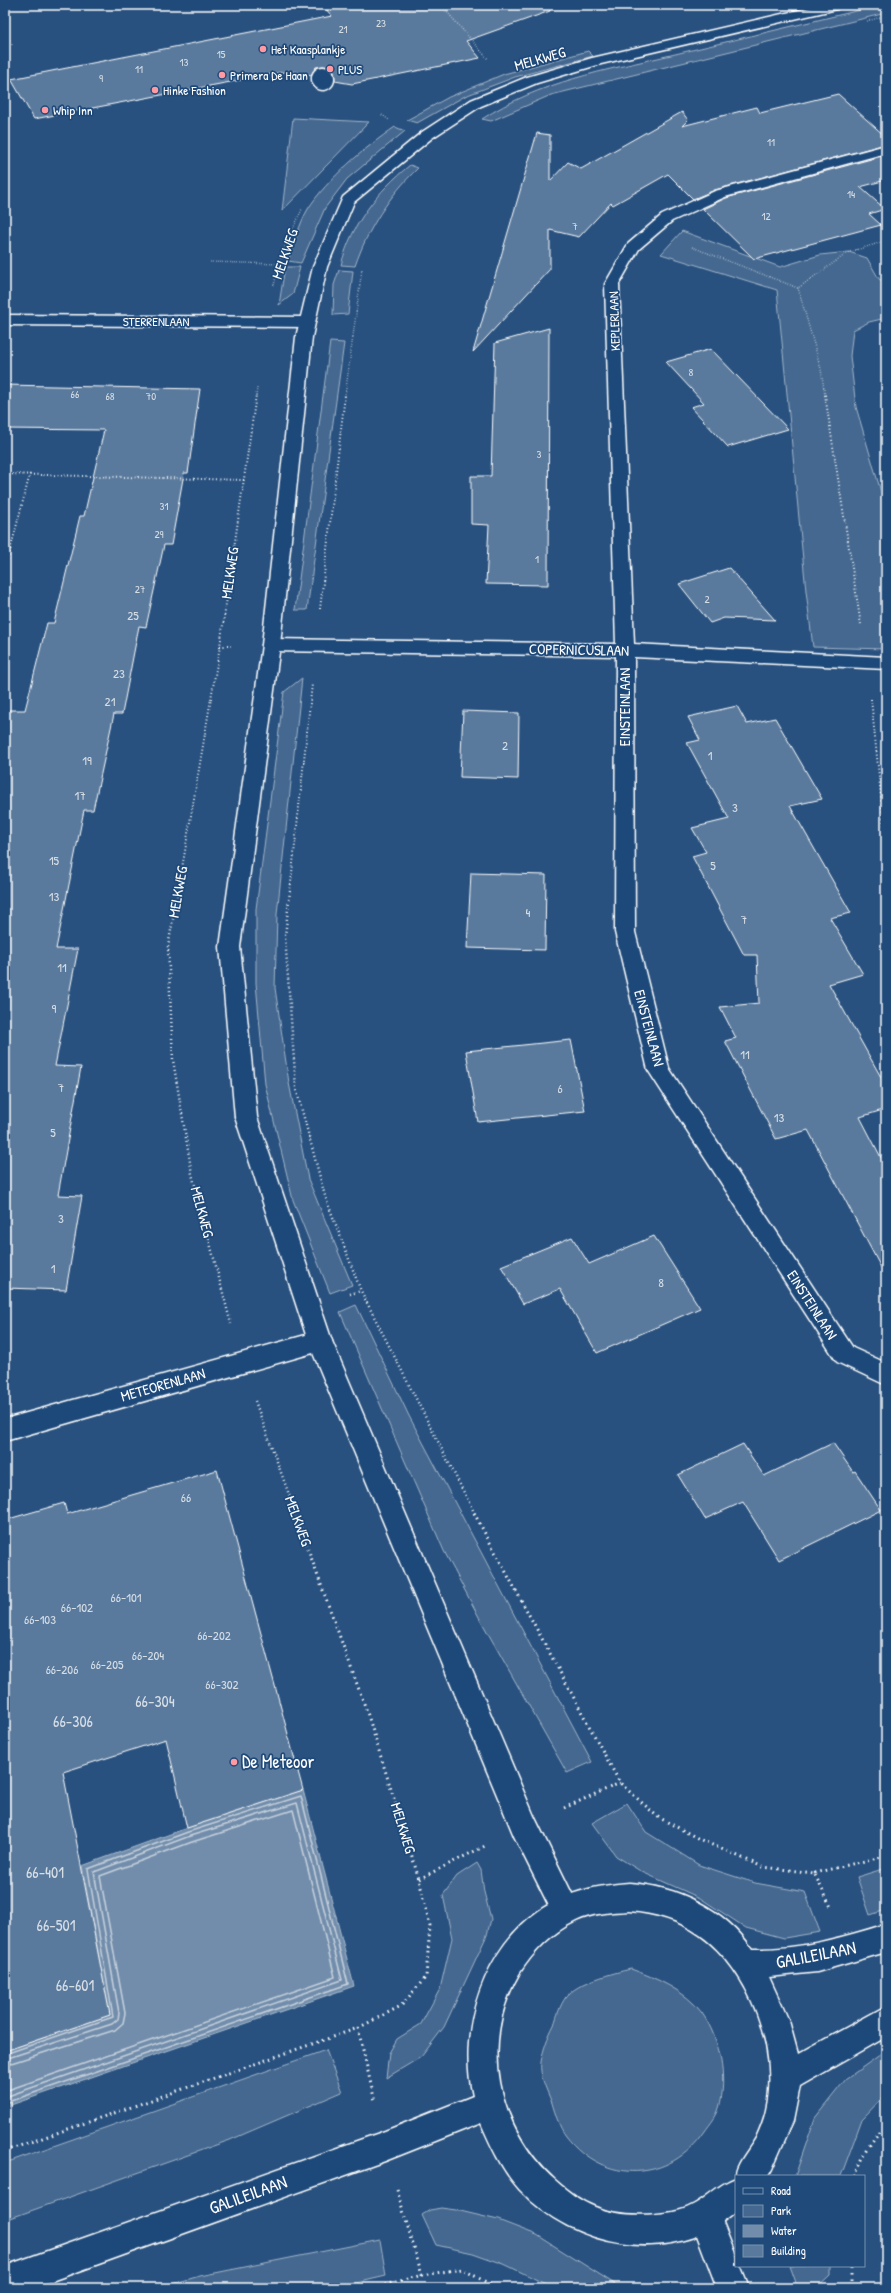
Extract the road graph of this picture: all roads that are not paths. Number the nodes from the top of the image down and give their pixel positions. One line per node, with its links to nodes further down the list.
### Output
1 (837, 5): 4 (street, MELKWEG)
2 (886, 149): 6 (street, KEPLERLAAN)
3 (5, 320): 4 (street, STERRENLAAN)
4 (306, 322): 5 (street, MELKWEG)
5 (271, 645): 6 (street, COPERNICUSLAAN); 8 (street, MELKWEG)
6 (625, 650): 7 (street, COPERNICUSLAAN); 9 (street, EINSTEINLAAN)
7 (886, 663)
8 (320, 1341): 10 (street, METEORENLAAN); 11 (street, MELKWEG)
9 (886, 1374)
10 (5, 1430)
11 (566, 1910): 13 (street); 16 (street)
12 (886, 1938): 13 (street, GALILEILAAN)
13 (745, 1963): 15 (street)
14 (886, 2022): 15 (street)
15 (784, 2078): 17 (street)
16 (489, 2105): 19 (street); 20 (street, GALILEILAAN)
17 (751, 2175)
18 (735, 2194): 19 (street)
19 (705, 2217): 21 (street)
20 (5, 2282)
21 (733, 2288)

